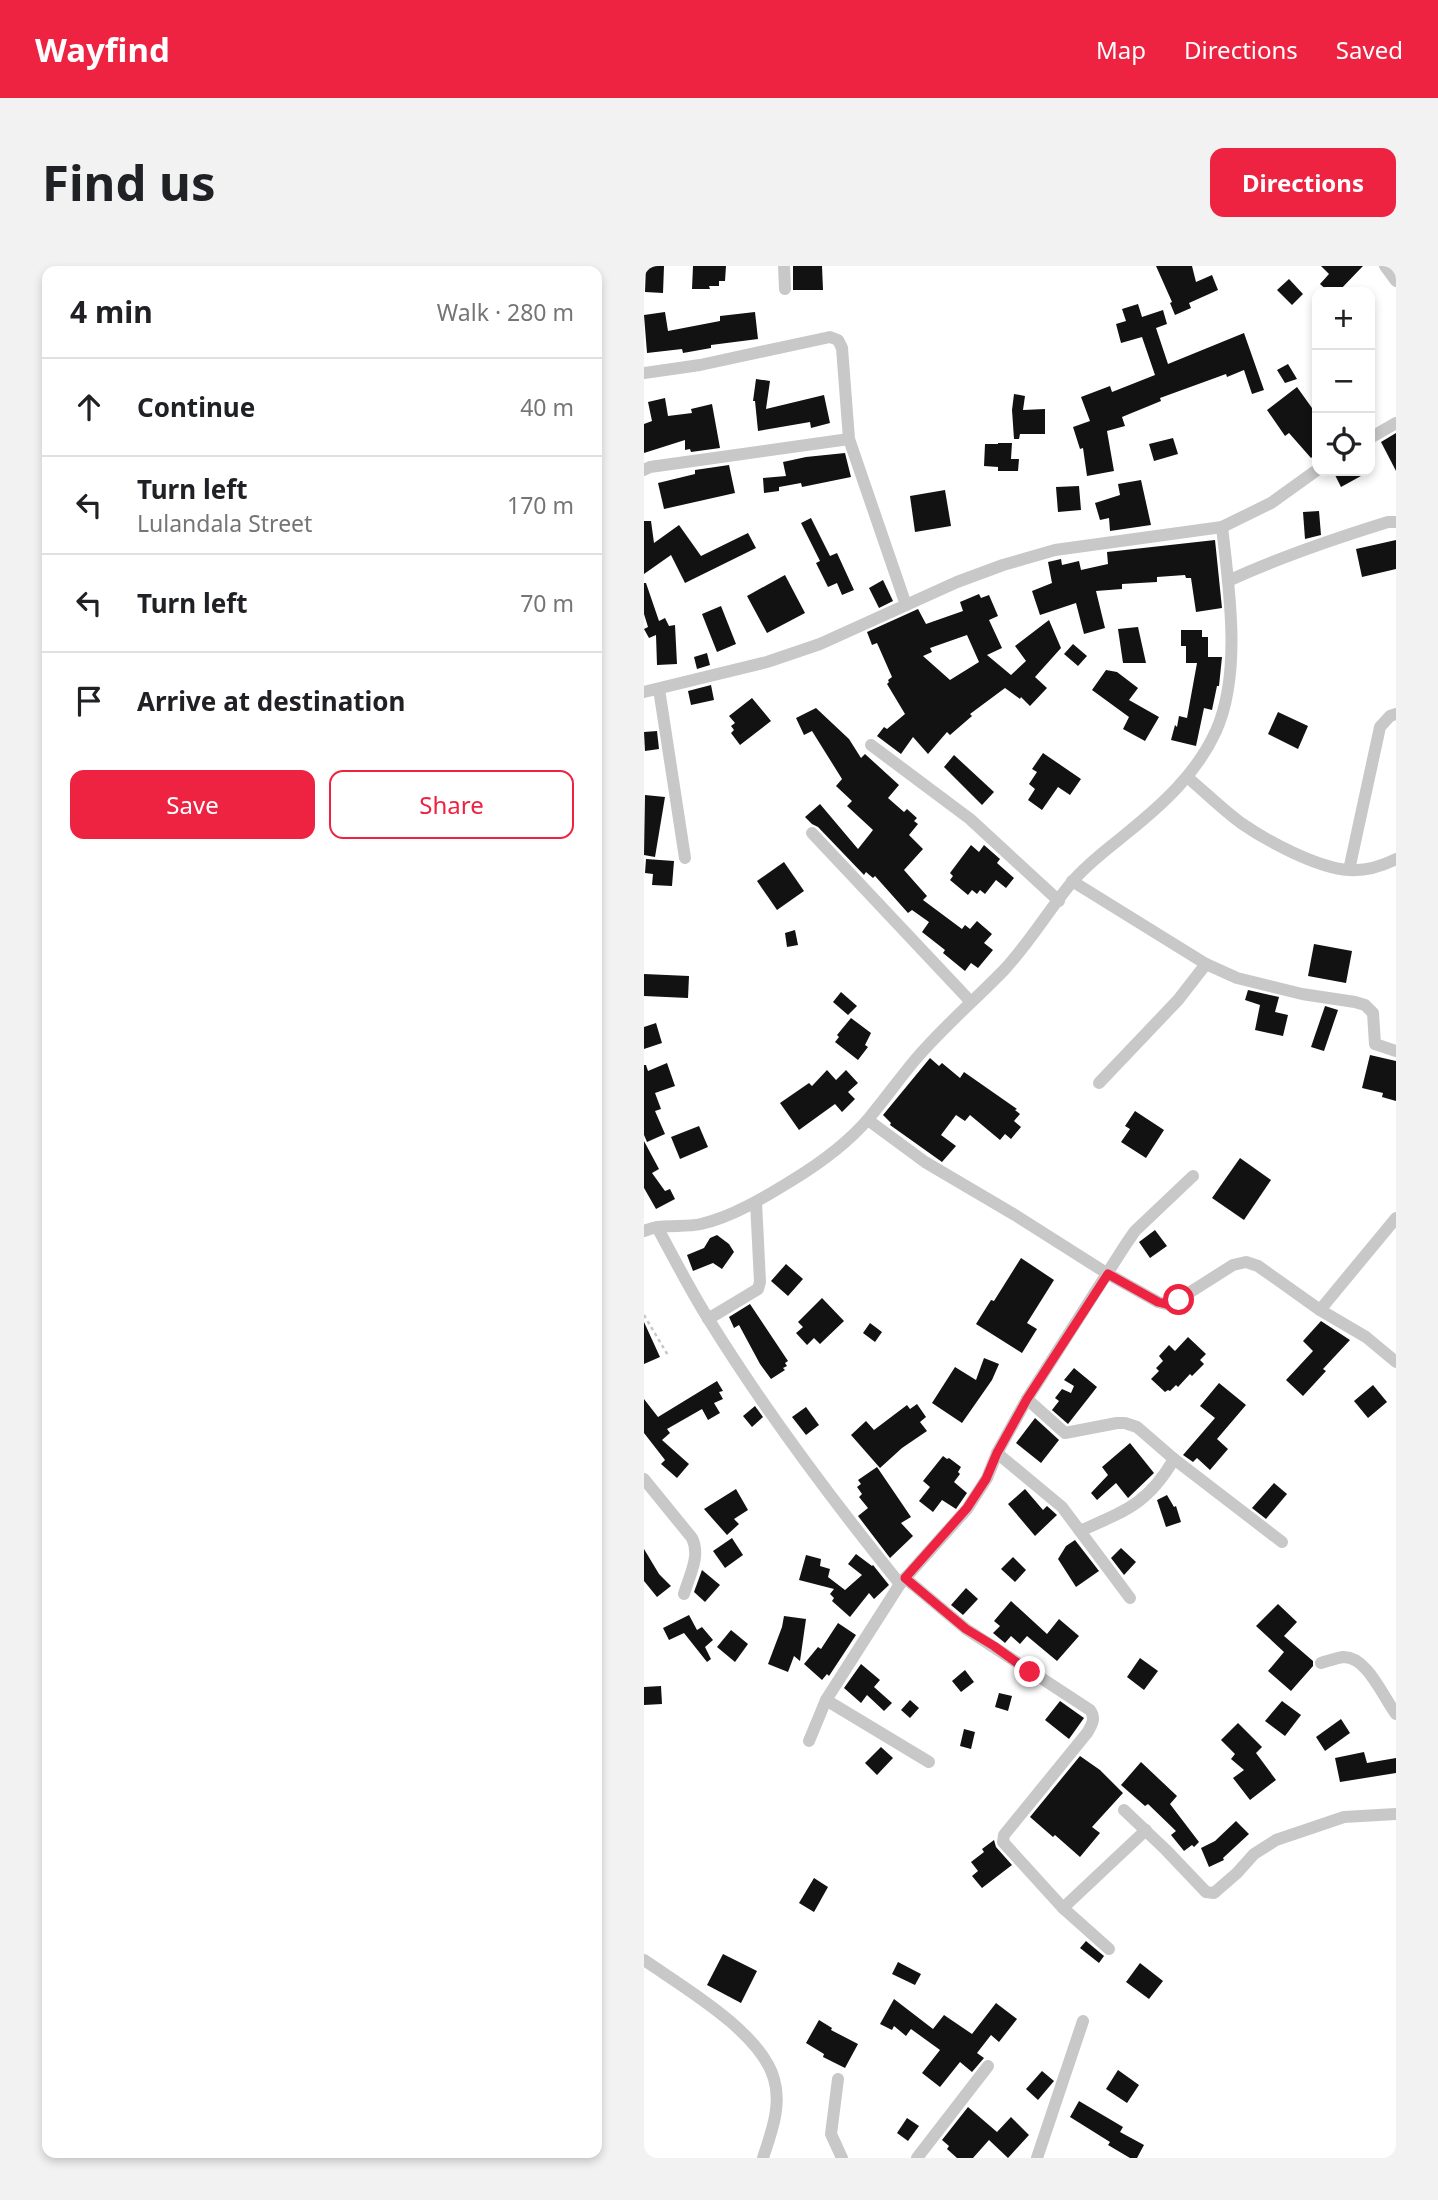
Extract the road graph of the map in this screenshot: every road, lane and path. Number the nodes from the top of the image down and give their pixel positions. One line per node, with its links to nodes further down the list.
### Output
1 (784, 266): 4 (street)
2 (1385, 266): 3 (street)
3 (1396, 281)
4 (785, 289)
5 (644, 373): 8 (street)
6 (1396, 423): 7 (street)
7 (1375, 435)
8 (849, 439): 9 (street); 14 (street)
9 (644, 470)
10 (1312, 474): 12 (street)
11 (1396, 522): 13 (street)
12 (1222, 527): 13 (street); 14 (street)
13 (1228, 581): 19 (street)
14 (906, 605): 15 (street)
15 (659, 689): 16 (street); 21 (street)
16 (644, 692)
17 (1396, 714): 23 (street)
18 (871, 745): 25 (street)
19 (1187, 777): 23 (street); 24 (street)
20 (812, 833): 27 (street)
21 (685, 858)
22 (1396, 859): 23 (street)
23 (1349, 870)
24 (1072, 881): 25 (street); 26 (street)
25 (1059, 901): 27 (street)
26 (1206, 964): 28 (street); 29 (street)
27 (971, 1002): 30 (street)
28 (1396, 1051)
29 (1099, 1083)
30 (868, 1120): 32 (street); 36 (street)
31 (1194, 1176): 36 (street)
32 (756, 1202): 35 (street); 39 (street)
33 (644, 1216): 35 (street)
34 (1396, 1218): 37 (street)
35 (649, 1229): 39 (street)
36 (1108, 1274): 37 (street); 42 (street)
37 (1320, 1310): 41 (street)
38 (644, 1315): 40 (path)
39 (708, 1319): 48 (street)
40 (668, 1357)
41 (1396, 1362)
42 (1027, 1399): 43 (street); 44 (street)
43 (997, 1453): 46 (street); 48 (street)
44 (1174, 1459): 46 (street); 47 (street)
45 (644, 1479): 49 (street)
46 (1080, 1531): 50 (street)
47 (1282, 1542)
48 (902, 1581): 52 (street); 59 (street)
49 (684, 1594)
50 (1130, 1598)
51 (1321, 1663): 53 (street)
52 (826, 1700): 54 (street); 55 (street)
53 (1396, 1714)
54 (808, 1741)
55 (929, 1762)
56 (1124, 1810): 58 (street)
57 (1396, 1814): 58 (street)
58 (1146, 1830): 59 (street)
59 (1063, 1908): 60 (street)
60 (1109, 1949)
61 (644, 1959): 65 (street)
62 (1083, 2021): 68 (street)
63 (988, 2066): 67 (street)
64 (838, 2079): 66 (street)
65 (762, 2158)
66 (842, 2158)
67 (917, 2158)
68 (1037, 2158)

